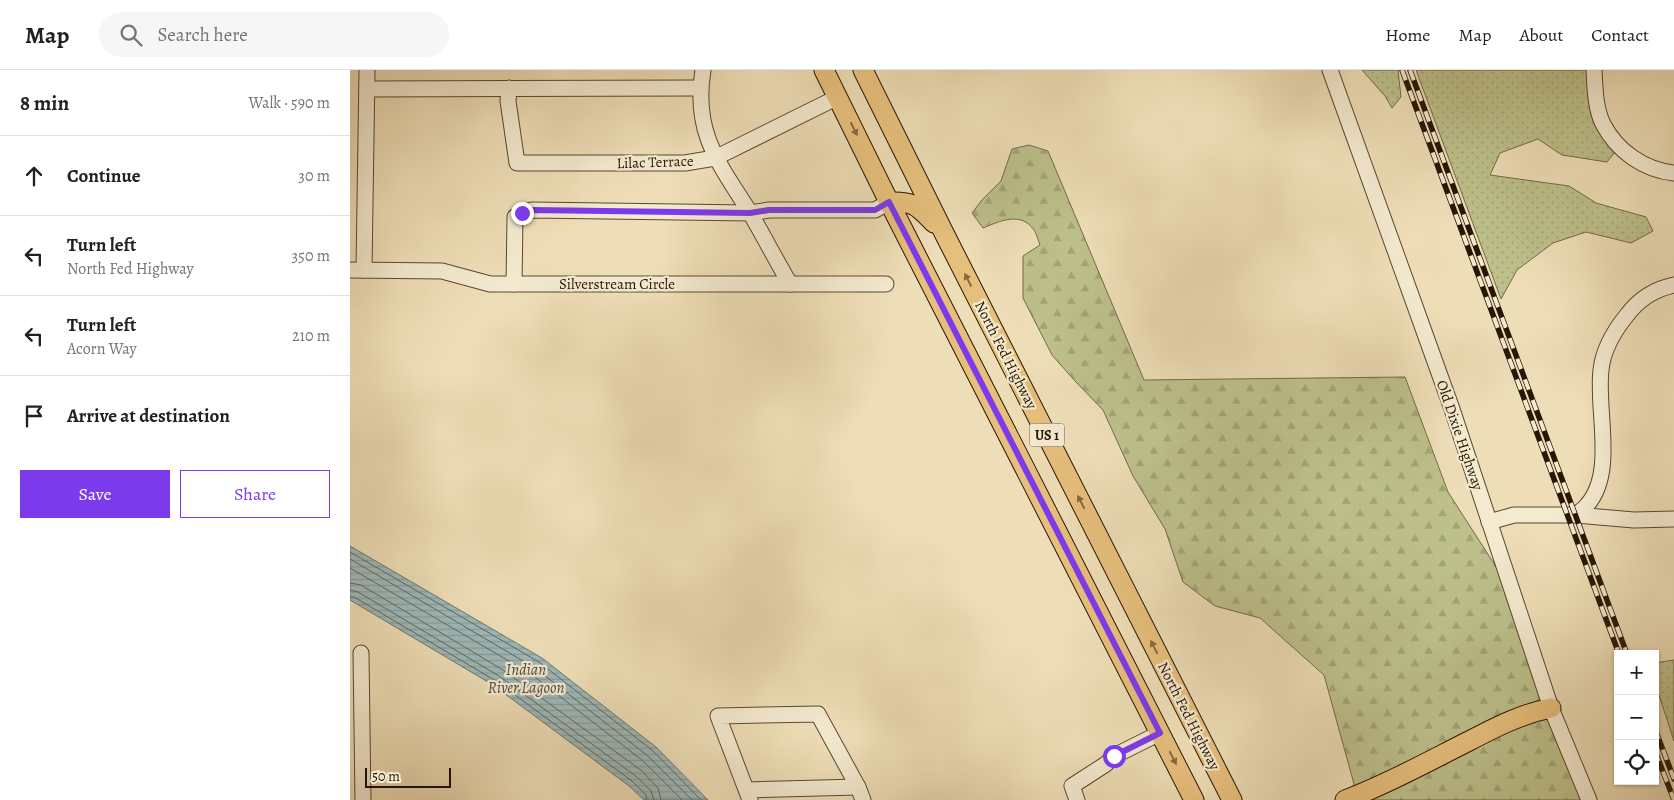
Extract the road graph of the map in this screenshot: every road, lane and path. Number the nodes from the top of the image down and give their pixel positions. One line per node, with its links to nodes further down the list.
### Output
1 (367, 70): 9 (street)
2 (703, 70): 8 (street)
3 (824, 70): 10 (main road, US 1)
4 (863, 70): 15 (main road, North Fed Highway / US 1)
5 (1330, 70): 23 (street, Old Dixie Highway)
6 (1594, 70): 12 (street)
7 (509, 88): 8 (street); 9 (street); 11 (street, Lilac Terrace)
8 (700, 88): 11 (street)
9 (367, 89): 16 (street)
10 (838, 97): 11 (street, Lilac Terrace); 13 (main road, US 1, one-way to 13)
11 (715, 158): 14 (street)
12 (1674, 173)
13 (889, 202): 14 (street); 15 (main road); 26 (main road, US 1)
14 (750, 213): 17 (street); 18 (street)
15 (944, 233): 32 (main road, North Fed Highway / US 1, one-way to 15)
16 (357, 270): 17 (street, Silverstream Circle)
17 (514, 284): 18 (street, Silverstream Circle)
18 (790, 284): 19 (street, Silverstream Circle)
19 (886, 284)
20 (1674, 285): 21 (street)
21 (1576, 515): 22 (street); 23 (street)
22 (1674, 519)
23 (1489, 522): 25 (street, Old Dixie Highway)
24 (361, 653): 29 (street)
25 (1551, 708): 33 (main road); 34 (street, Old Dixie Highway)
26 (1160, 733): 30 (street); 31 (main road, US 1, one-way to 31)
27 (860, 793): 28 (street); 28 (street)
28 (748, 795)
29 (363, 800)
30 (1077, 800)
31 (1194, 800)
32 (1232, 800)
33 (1345, 800)
34 (1589, 800)

